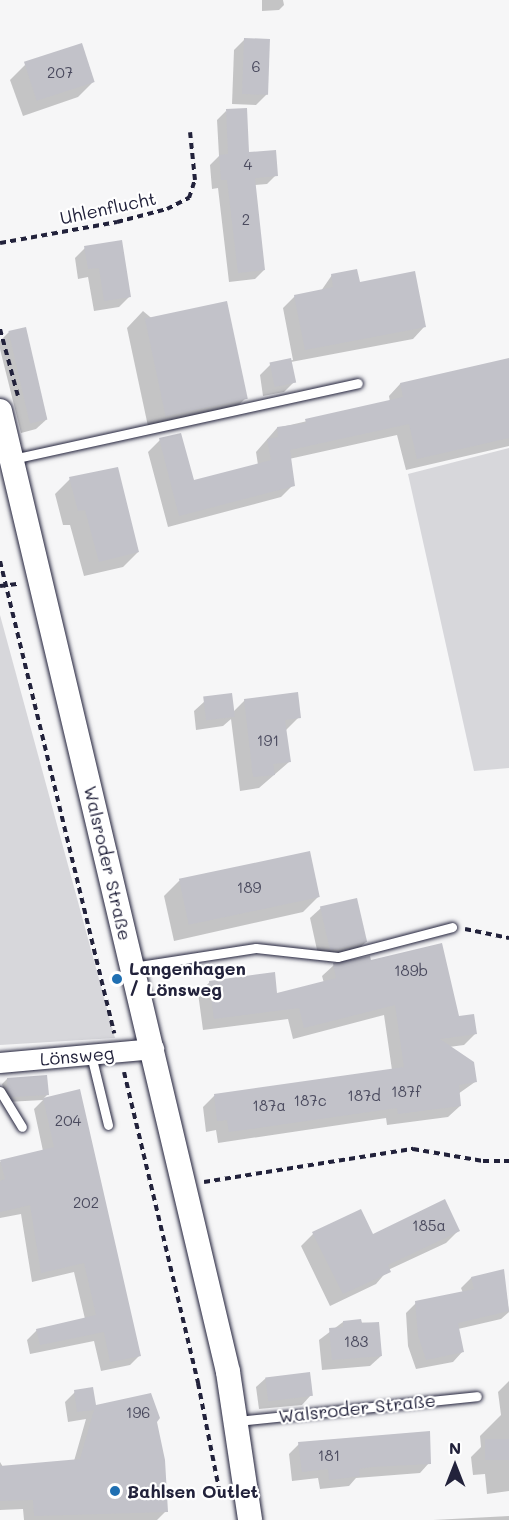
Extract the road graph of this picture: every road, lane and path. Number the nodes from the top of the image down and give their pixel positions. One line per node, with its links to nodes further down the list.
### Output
1 (190, 132): 2 (path, Uhlenflucht)
2 (0, 243)
3 (358, 383): 5 (lane)
4 (0, 411): 5 (street, Walsroder Straße)
5 (13, 459): 8 (street, Walsroder Straße)
6 (452, 927): 7 (path); 8 (lane)
7 (509, 938)
8 (133, 967): 9 (street, Walsroder Straße)
9 (154, 1049): 10 (street, Lönsweg); 16 (street, Walsroder Straße)
10 (91, 1055): 11 (street, Lönsweg); 13 (lane)
11 (0, 1063)
12 (0, 1092): 14 (lane)
13 (108, 1125)
14 (22, 1127)
15 (509, 1161): 16 (path)
16 (184, 1186): 18 (street, Walsroder Straße)
17 (477, 1396): 18 (lane, Walsroder Straße)
18 (237, 1421): 19 (street, Walsroder Straße)
19 (250, 1520)

